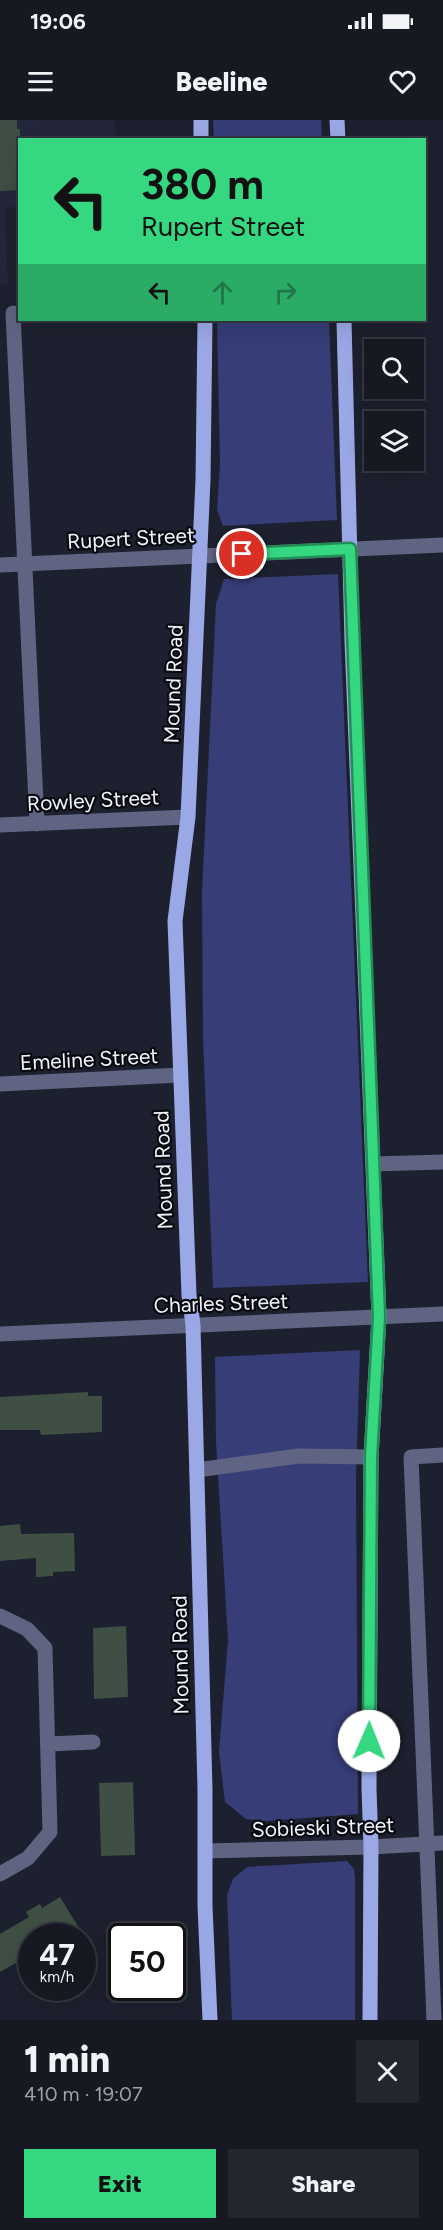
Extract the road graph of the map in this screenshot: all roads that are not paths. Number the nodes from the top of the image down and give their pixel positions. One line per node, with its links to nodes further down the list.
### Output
1 (201, 120): 3 (main road)
2 (337, 120): 4 (main road)
3 (201, 138)
4 (338, 138)
5 (11, 313): 11 (street)
6 (205, 321): 10 (main road, Mound Road)
7 (344, 321): 9 (main road)
8 (443, 545): 9 (street, Rupert Street)
9 (350, 549): 10 (street, Rupert Street); 19 (main road)
10 (199, 556): 11 (street, Rupert Street); 13 (main road, Mound Road)
11 (25, 564): 12 (street, Rupert Street); 14 (street)
12 (0, 565)
13 (188, 817): 14 (street, Rowley Street); 16 (main road, Mound Road)
14 (37, 824): 15 (street, Rowley Street)
15 (0, 825)
16 (180, 1076): 17 (street, Emeline Street); 22 (main road, Mound Road)
17 (0, 1084)
18 (443, 1162): 19 (street)
19 (373, 1164): 21 (main road)
20 (443, 1314): 21 (street, Charles Street)
21 (379, 1317): 22 (street, Charles Street); 25 (main road)
22 (193, 1325): 23 (street, Charles Street); 26 (main road, Mound Road)
23 (0, 1334)
24 (443, 1455): 31 (street)
25 (371, 1457): 26 (street); 32 (main road)
26 (197, 1470): 33 (main road, Mound Road)
27 (0, 1616): 29 (street)
28 (93, 1742): 29 (street)
29 (48, 1744): 34 (street)
30 (443, 1843): 31 (street, Sobieski Street)
31 (426, 1844): 32 (street, Sobieski Street); 37 (street)
32 (371, 1848): 33 (street, Sobieski Street); 36 (main road)
33 (205, 1851): 35 (main road, Mound Road)
34 (0, 1874)
35 (210, 2020)
36 (369, 2020)
37 (434, 2020)

